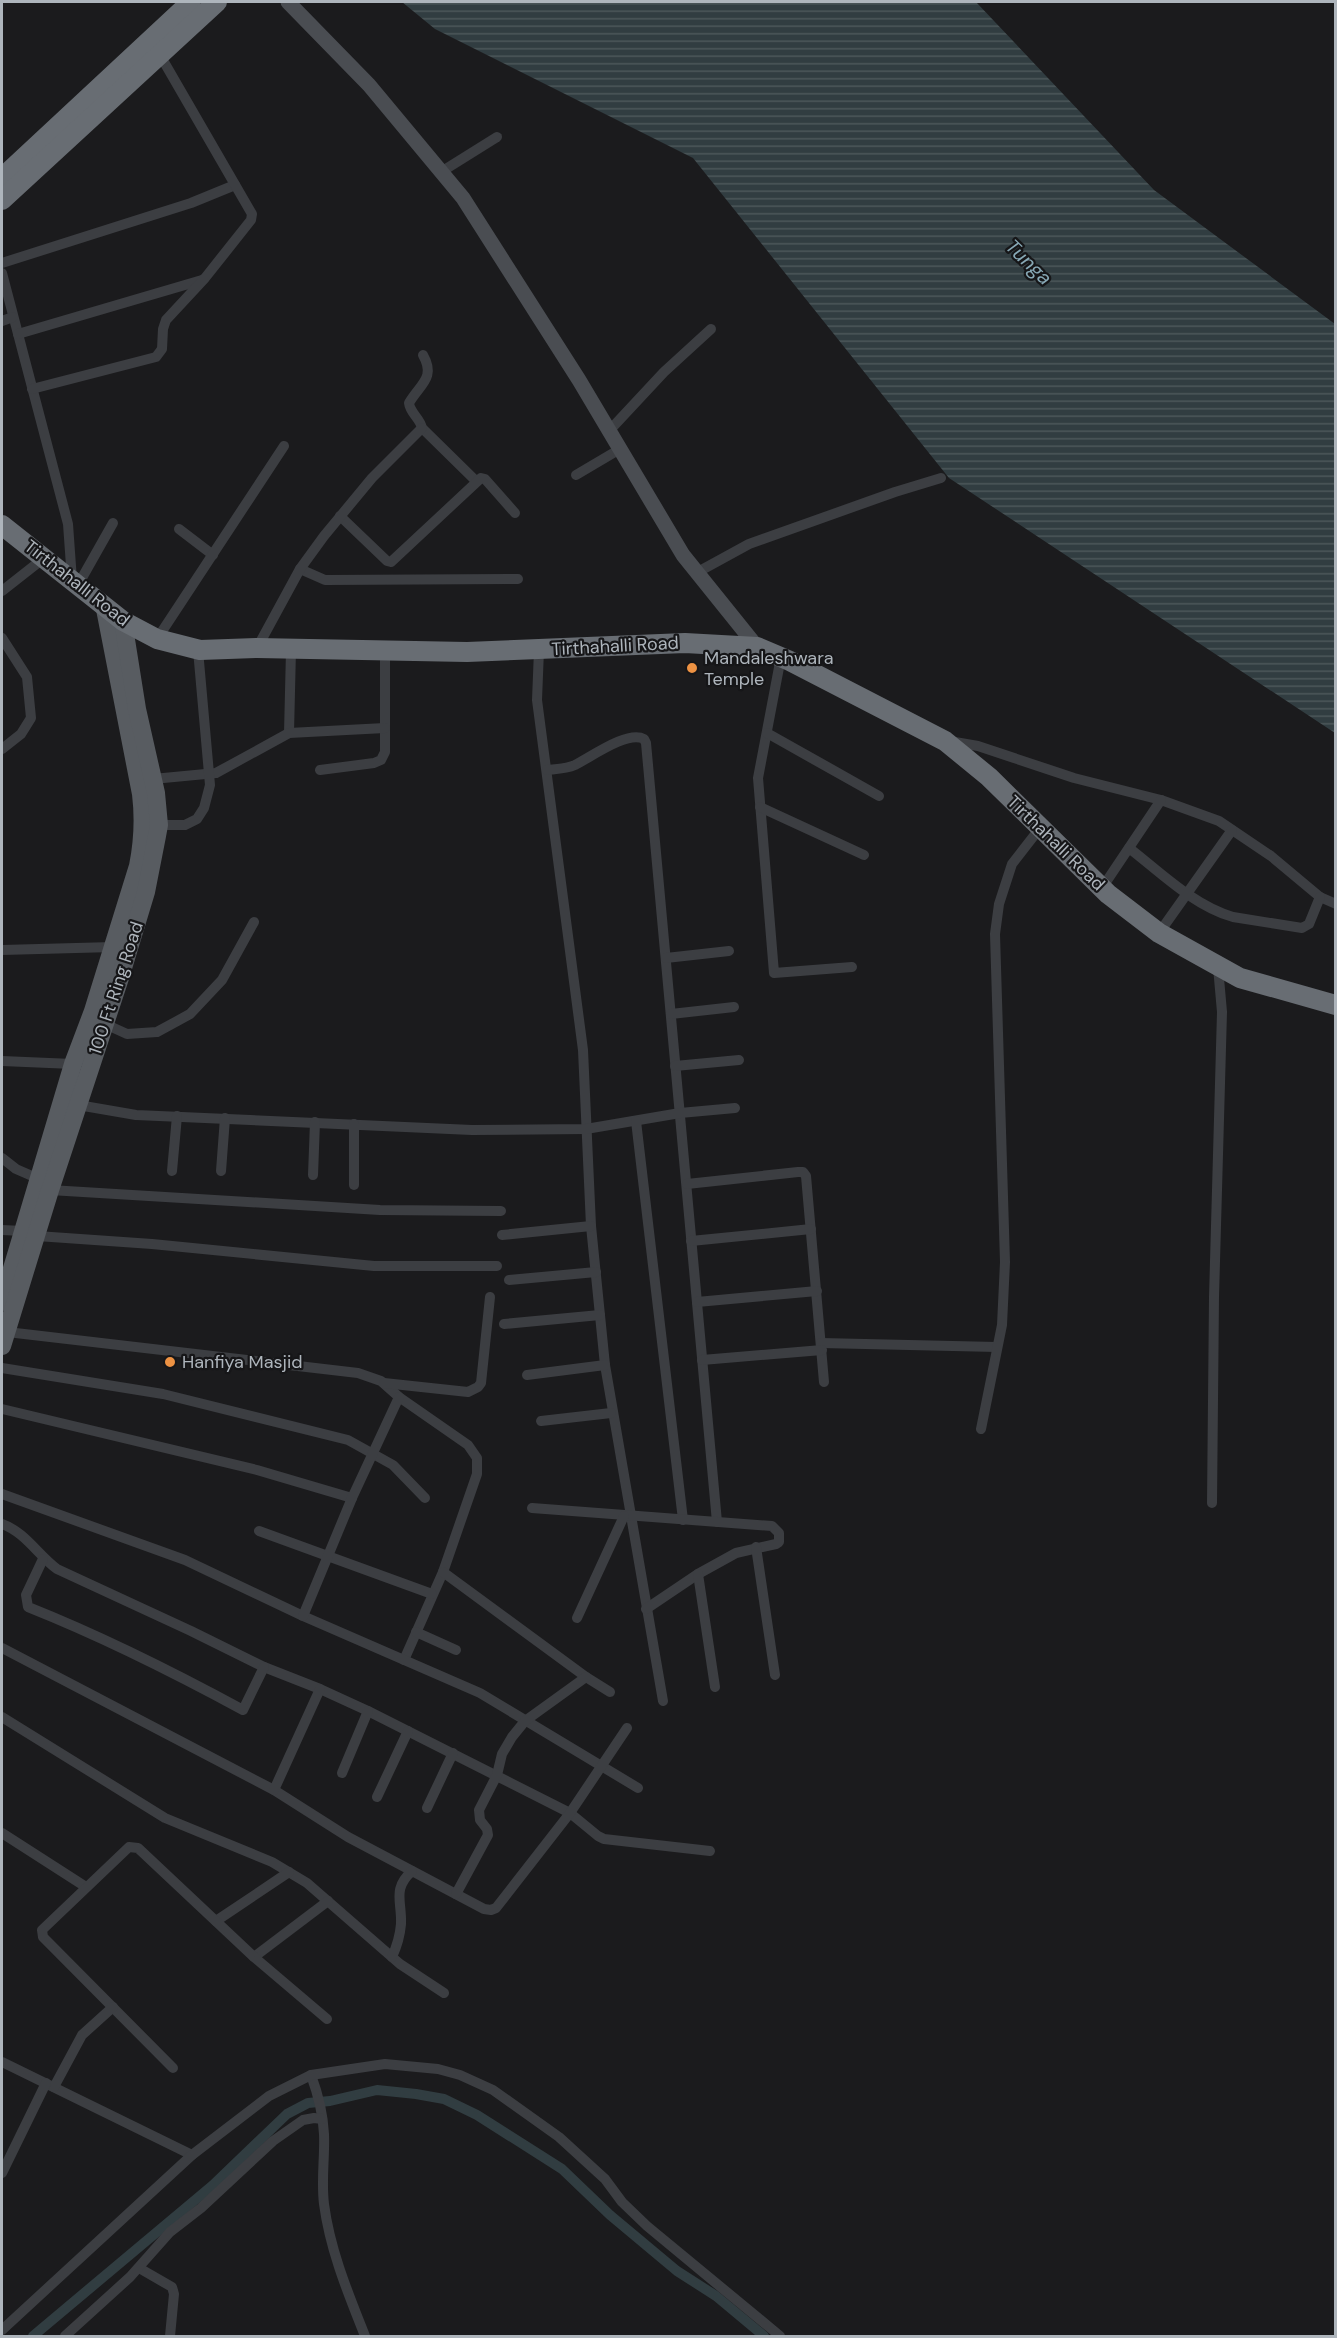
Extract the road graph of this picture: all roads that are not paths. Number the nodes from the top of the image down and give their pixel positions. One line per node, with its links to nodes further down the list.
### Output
1 (191, 2): 7 (highway)
2 (217, 2): 4 (highway)
3 (288, 2): 6 (street)
4 (160, 55): 8 (street); 9 (highway)
5 (497, 137): 6 (street)
6 (441, 172): 20 (street)
7 (2, 178)
8 (235, 185): 10 (street); 12 (street)
9 (2, 200)
10 (2, 263)
11 (2, 273): 13 (street)
12 (202, 280): 16 (street); 18 (street)
13 (13, 317): 14 (street); 16 (street)
14 (2, 321)
15 (711, 329): 20 (street)
16 (18, 334): 18 (street)
17 (423, 355): 19 (street)
18 (32, 389): 36 (street)
19 (422, 428): 25 (street); 27 (street)
20 (609, 431): 22 (street)
21 (284, 447): 31 (street)
22 (620, 449): 23 (street); 34 (street)
23 (576, 475)
24 (941, 478): 34 (street)
25 (476, 481): 26 (street); 27 (street)
26 (514, 513)
27 (340, 516): 33 (street)
28 (113, 524): 36 (street)
29 (3, 529): 32 (highway, Tirthahalli Road)
30 (179, 529): 31 (street)
31 (213, 555): 41 (street)
32 (44, 558): 36 (highway, Tirthahalli Road); 37 (street)
33 (300, 569): 35 (street); 43 (street)
34 (696, 573): 42 (street)
35 (518, 579)
36 (75, 583): 38 (highway, Tirthahalli Road)
37 (2, 591)
38 (105, 609): 39 (highway, Tirthahalli Road); 72 (main road, 100 Ft Ring Road)
39 (123, 621): 41 (highway, Tirthahalli Road); 57 (main road, 100 Ft Ring Road)
40 (2, 638): 53 (street)
41 (158, 639): 44 (highway, Tirthahalli Road)
42 (757, 647): 46 (highway, Tirthahalli Road); 48 (highway, Tirthahalli Road)
43 (257, 648): 44 (highway, Tirthahalli Road); 45 (highway, Tirthahalli Road)
44 (198, 650): 56 (street)
45 (291, 650): 47 (highway, Tirthahalli Road); 51 (street)
46 (539, 650): 47 (highway, Tirthahalli Road); 55 (street)
47 (385, 651): 49 (street)
48 (781, 657): 50 (street); 52 (highway, Tirthahalli Road)
49 (386, 728): 51 (street); 54 (street)
50 (767, 733): 58 (street); 60 (street)
51 (289, 734): 56 (street)
52 (945, 741): 59 (street); 62 (highway, Tirthahalli Road)
53 (2, 749)
54 (320, 770)
55 (548, 770): 75 (street); 94 (street)
56 (208, 775): 57 (street); 61 (street)
57 (153, 779): 61 (main road, 100 Ft Ring Road)
58 (879, 796)
59 (1161, 800): 63 (street); 64 (street)
60 (760, 807): 65 (street); 77 (street)
61 (159, 825): 81 (main road, 100 Ft Ring Road)
62 (1040, 828): 66 (highway, Tirthahalli Road); 120 (street)
63 (1232, 830): 67 (street); 68 (street)
64 (1129, 848): 66 (street); 67 (street)
65 (864, 855)
66 (1102, 888): 71 (highway, Tirthahalli Road)
67 (1187, 893): 68 (street); 71 (street)
68 (1320, 897): 69 (street)
69 (1335, 904)
70 (254, 922): 81 (street)
71 (1159, 933): 76 (highway, Tirthahalli Road)
72 (113, 947): 73 (street); 84 (main road, 100 Ft Ring Road)
73 (2, 950)
74 (729, 951): 75 (street)
75 (666, 958): 80 (street)
76 (1218, 966): 78 (highway, Tirthahalli Road); 136 (street)
77 (852, 967)
78 (1335, 1005)
79 (734, 1008): 80 (street)
80 (671, 1014): 85 (street)
81 (105, 1024): 86 (main road, 100 Ft Ring Road)
82 (739, 1060): 85 (street)
83 (2, 1061): 84 (street)
84 (73, 1064): 99 (main road, 100 Ft Ring Road)
85 (675, 1066): 88 (street)
86 (78, 1105): 89 (street); 99 (main road, 100 Ft Ring Road)
87 (735, 1108): 88 (street)
88 (680, 1113): 91 (street); 100 (street)
89 (177, 1116): 90 (street); 96 (street)
90 (225, 1118): 92 (street); 97 (street)
91 (636, 1121): 94 (street); 139 (street)
92 (315, 1122): 93 (street); 98 (street)
93 (354, 1124): 94 (street); 101 (street)
94 (586, 1129): 103 (street)
95 (2, 1158): 99 (street)
96 (172, 1171)
97 (221, 1171)
98 (313, 1175)
99 (45, 1184): 102 (street); 106 (main road, 100 Ft Ring Road)
100 (687, 1184): 104 (street); 108 (street)
101 (354, 1185)
102 (501, 1211)
103 (591, 1226): 107 (street); 110 (street)
104 (811, 1229): 108 (street); 112 (street)
105 (2, 1230): 106 (street)
106 (30, 1233): 109 (street); 114 (main road, 100 Ft Ring Road); 118 (main road, 100 Ft Ring Road)
107 (502, 1235)
108 (692, 1241): 115 (street)
109 (497, 1266)
110 (596, 1272): 111 (street); 116 (street)
111 (509, 1280)
112 (816, 1291): 115 (street); 119 (street)
113 (490, 1297): 126 (street)
114 (2, 1299)
115 (697, 1302): 121 (street)
116 (600, 1316): 117 (street); 122 (street)
117 (504, 1324)
118 (4, 1339): 126 (street)
119 (821, 1347): 120 (street); 121 (street); 125 (street)
120 (997, 1347): 131 (street)
121 (702, 1360): 140 (street)
122 (605, 1365): 124 (street); 129 (street)
123 (2, 1368): 132 (street)
124 (527, 1375)
125 (824, 1382)
126 (384, 1383): 127 (street)
127 (399, 1397): 132 (street); 146 (street)
128 (2, 1409): 134 (street)
129 (611, 1413): 130 (street); 138 (street)
130 (541, 1421)
131 (981, 1429)
132 (372, 1453): 134 (street); 135 (street)
133 (2, 1494): 150 (street)
134 (352, 1498): 144 (street)
135 (425, 1498)
136 (1212, 1503)
137 (532, 1508): 138 (street)
138 (627, 1516): 139 (street); 149 (street); 151 (street)
139 (683, 1520): 140 (street)
140 (717, 1522): 143 (street)
141 (2, 1524): 145 (street)
142 (259, 1531): 144 (street)
143 (756, 1547): 147 (street); 157 (street)
144 (328, 1556): 148 (street); 150 (street)
145 (43, 1559): 156 (street); 156 (street)
146 (443, 1572): 148 (street); 158 (street)
147 (698, 1574): 149 (street); 159 (street)
148 (432, 1594): 152 (street)
149 (646, 1609): 162 (street)
150 (303, 1616): 155 (street)
151 (577, 1618)
152 (416, 1632): 154 (street); 155 (street)
153 (2, 1648): 173 (street)
154 (456, 1650)
155 (404, 1660): 165 (street)
156 (264, 1667): 160 (street)
157 (775, 1675)
158 (586, 1677): 161 (street); 165 (street)
159 (715, 1687)
160 (320, 1689): 163 (street); 173 (street)
161 (610, 1692)
162 (663, 1701)
163 (368, 1711): 167 (street); 170 (street)
164 (2, 1717): 180 (street)
165 (525, 1721): 169 (street); 171 (street)
166 (627, 1728): 169 (street)
167 (408, 1731): 168 (street); 174 (street)
168 (453, 1753): 171 (street); 175 (street)
169 (602, 1765): 172 (street); 176 (street)
170 (342, 1773)
171 (497, 1775): 176 (street); 182 (street)
172 (638, 1788)
173 (274, 1790): 179 (street)
174 (377, 1797)
175 (427, 1808)
176 (570, 1813): 178 (street); 182 (street)
177 (2, 1833): 181 (street)
178 (710, 1851)
179 (412, 1871): 182 (street); 186 (street)
180 (289, 1872): 183 (street); 184 (street)
181 (86, 1887): 184 (street); 188 (street)
182 (456, 1894)
183 (328, 1901): 185 (street); 186 (street)
184 (216, 1921): 185 (street)
185 (254, 1957): 189 (street)
186 (392, 1957): 187 (street)
187 (444, 1993)
188 (113, 2007): 191 (street); 193 (street)
189 (327, 2019)
190 (2, 2062): 193 (street)
191 (173, 2068)
192 (312, 2079): 194 (street); 195 (street); 202 (street)
193 (50, 2085): 195 (street); 196 (street)
194 (322, 2116): 197 (street); 201 (street)
195 (192, 2155): 198 (street)
196 (2, 2173)
197 (139, 2268): 199 (street); 200 (street)
198 (2, 2330)
199 (65, 2337)
200 (170, 2337)
201 (365, 2337)
202 (780, 2337)

